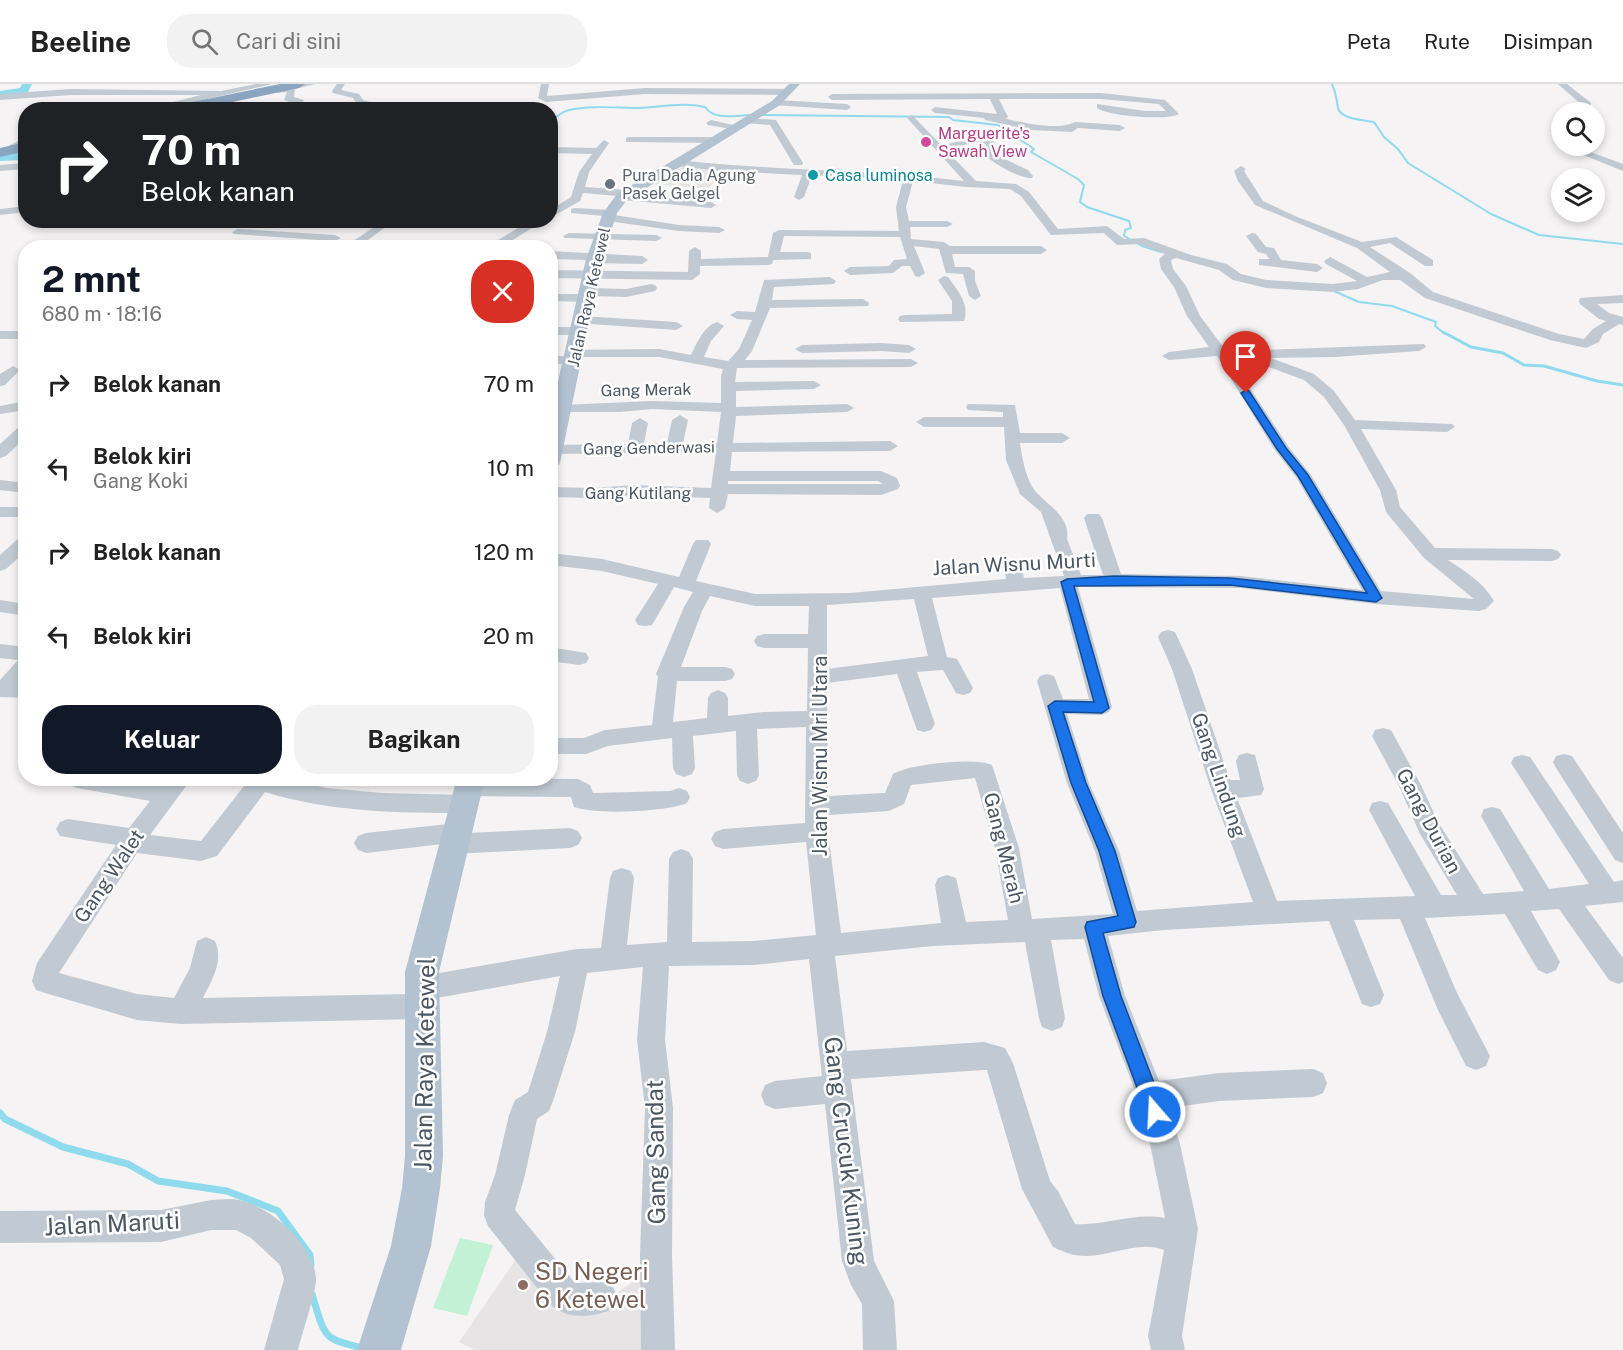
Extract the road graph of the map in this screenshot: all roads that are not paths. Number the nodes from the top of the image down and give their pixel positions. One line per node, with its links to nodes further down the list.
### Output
1 (268, 84): 11 (street)
2 (311, 84): 5 (street)
3 (545, 84): 9 (street)
4 (1562, 84): 27 (street)
5 (288, 85): 19 (highway); 19 (highway); 23 (street); 24 (street)
6 (134, 86): 10 (street)
7 (1075, 87): 12 (street); 14 (street)
8 (90, 88): 10 (street); 15 (street)
9 (791, 88): 28 (main road, Jalan Raya Ketewel)
10 (125, 92): 11 (street)
11 (218, 93): 20 (street)
12 (1133, 94)
13 (342, 96): 25 (street)
14 (1091, 96): 17 (street); 29 (street)
15 (0, 97)
16 (832, 97): 17 (street)
17 (911, 98): 32 (street)
18 (994, 98): 33 (street)
19 (200, 101): 21 (highway); 22 (highway)
20 (180, 102)
21 (195, 102)
22 (197, 102)
23 (215, 102)
24 (298, 102)
25 (360, 102)
26 (971, 102): 33 (street)
27 (1584, 102)
28 (776, 103): 30 (street); 34 (main road, Jalan Raya Ketewel)
29 (1100, 106)
30 (856, 108)
31 (958, 111): 32 (street); 33 (street); 36 (street)
32 (915, 112): 57 (street)
33 (976, 113)
34 (749, 119): 35 (street); 39 (main road, Jalan Raya Ketewel); 46 (street)
35 (711, 123)
36 (1120, 128)
37 (629, 140): 39 (street)
38 (953, 144): 55 (street)
39 (718, 145): 43 (main road, Jalan Raya Ketewel)
40 (558, 150): 45 (street)
41 (1011, 155): 55 (street)
42 (1592, 156): 50 (street)
43 (676, 158): 52 (street); 61 (main road, Jalan Raya Ketewel)
44 (558, 159): 45 (street)
45 (591, 160): 59 (street)
46 (798, 163)
47 (890, 164): 54 (street)
48 (18, 167): 49 (street)
49 (0, 168)
50 (1623, 168)
51 (1241, 170): 82 (street)
52 (809, 171): 54 (street); 62 (street)
53 (18, 175): 56 (street)
54 (905, 176): 57 (street); 77 (street)
55 (1028, 176): 58 (street)
56 (13, 180)
57 (974, 184): 58 (street)
58 (996, 184): 85 (street)
59 (578, 193): 60 (street); 61 (street); 66 (street)
60 (558, 195)
61 (625, 195): 63 (street); 97 (main road, Jalan Raya Ketewel)
62 (799, 197)
63 (669, 200): 64 (street); 68 (street)
64 (711, 205)
65 (18, 210): 67 (street)
66 (558, 210)
67 (0, 212)
68 (659, 212)
69 (575, 217): 97 (street)
70 (947, 224): 77 (street)
71 (243, 228): 78 (street)
72 (377, 228): 79 (street)
73 (526, 228): 80 (street)
74 (719, 230): 97 (street)
75 (569, 236): 97 (street)
76 (1252, 236): 92 (street)
77 (905, 237): 83 (street); 86 (street); 96 (street)
78 (335, 238)
79 (360, 240)
80 (504, 240)
81 (660, 244): 97 (street)
82 (1361, 246): 93 (street); 99 (street)
83 (945, 250): 84 (street); 100 (street)
84 (1041, 250)
85 (1172, 254): 103 (street); 122 (street)
86 (807, 256)
87 (558, 258): 97 (street)
88 (642, 260): 97 (street)
89 (768, 261): 97 (street)
90 (1330, 261): 102 (street)
91 (1263, 262): 92 (street)
92 (1287, 263): 95 (street); 103 (street)
93 (1429, 263)
94 (567, 264): 97 (street)
95 (1317, 268)
96 (850, 270)
97 (592, 272): 98 (street); 104 (street); 105 (street); 113 (street); 114 (street); 124 (main road, Jalan Raya Ketewel)
98 (558, 274)
99 (1406, 276): 102 (street); 111 (street)
100 (969, 279): 106 (street); 112 (street)
101 (830, 281): 109 (street)
102 (1365, 281): 103 (street)
103 (1289, 285)
104 (558, 288)
105 (651, 288)
106 (975, 296)
107 (1623, 299): 111 (street)
108 (863, 303): 109 (street)
109 (762, 310): 110 (street); 121 (street)
110 (736, 315)
111 (1621, 318)
112 (905, 319)
113 (558, 320)
114 (676, 326)
115 (717, 326): 127 (street)
116 (18, 332): 117 (street)
117 (0, 335)
118 (1419, 347): 125 (street)
119 (0, 348): 120 (street)
120 (18, 348)
121 (745, 351): 128 (street); 128 (street)
122 (1221, 354): 123 (street); 125 (street); 175 (street)
123 (1169, 356)
124 (573, 357): 126 (street); 127 (street); 134 (main road, Jalan Raya Ketewel)
125 (1260, 357): 143 (street)
126 (558, 358)
127 (696, 358): 128 (street)
128 (733, 365): 132 (street)
129 (13, 370): 130 (street)
130 (0, 381)
131 (814, 385): 132 (street)
132 (728, 387): 138 (street)
133 (18, 397): 137 (street)
134 (559, 401): 138 (street, Gang Merak)
135 (974, 407): 141 (street)
136 (847, 408): 138 (street, Gang Merak)
137 (4, 409)
138 (729, 410): 147 (street)
139 (680, 420): 149 (street)
140 (924, 422): 141 (street)
141 (1009, 422): 146 (street); 170 (street)
142 (640, 423): 150 (street)
143 (1351, 425): 144 (street); 164 (street)
144 (1447, 427)
145 (18, 436): 151 (street)
146 (1062, 438)
147 (725, 446): 148 (street, Gang Genderwasi); 149 (street, Gang Genderwasi); 156 (street)
148 (890, 446)
149 (674, 447): 150 (street, Gang Genderwasi)
150 (635, 448): 152 (street, Gang Genderwasi)
151 (0, 453)
152 (558, 454)
153 (0, 485): 154 (street)
154 (18, 487)
155 (558, 492): 156 (street, Gang Kutilang)
156 (720, 492): 156 (street)
157 (0, 512): 158 (street)
158 (18, 513)
159 (1093, 518): 169 (street)
160 (0, 543): 161 (street)
161 (18, 543)
162 (702, 544): 171 (street)
163 (18, 548): 168 (street)
164 (1430, 554): 165 (street); 175 (street, Jalan Wisnu Murti)
165 (1552, 555)
166 (558, 560): 171 (street, Jalan Wisnu Murti)
167 (1013, 562): 172 (street)
168 (0, 565)
169 (1114, 580): 170 (street, Jalan Wisnu Murti); 175 (street, Jalan Wisnu Murti)
170 (1071, 582): 172 (street, Jalan Wisnu Murti); 197 (street)
171 (677, 583): 173 (street, Jalan Wisnu Murti); 179 (street)
172 (1016, 584): 174 (street, Jalan Wisnu Murti)
173 (705, 590): 176 (street, Jalan Wisnu Murti); 190 (street)
174 (921, 592): 176 (street, Jalan Wisnu Murti); 187 (street)
175 (1376, 598)
176 (818, 600): 182 (street, Jalan Wisnu Mri Utara)
177 (0, 606): 178 (street)
178 (18, 609)
179 (645, 620)
180 (1168, 637): 213 (street, Gang Lindung)
181 (764, 641): 182 (street)
182 (819, 641): 192 (street, Jalan Wisnu Mri Utara)
183 (0, 651): 184 (street)
184 (18, 653)
185 (558, 655): 186 (street)
186 (579, 658)
187 (939, 662): 188 (street); 194 (street)
188 (905, 667): 192 (street); 200 (street)
189 (18, 673): 195 (street)
190 (666, 674): 191 (street); 202 (street)
191 (725, 674)
192 (819, 678): 198 (street, Jalan Wisnu Mri Utara)
193 (1047, 681): 197 (street)
194 (963, 688)
195 (18, 691)
196 (718, 698): 201 (street)
197 (1055, 706): 236 (street)
198 (816, 719): 199 (street); 215 (street, Jalan Wisnu Mri Utara)
199 (746, 723): 201 (street); 209 (street)
200 (924, 724)
201 (717, 725): 202 (street)
202 (672, 730): 204 (street); 208 (street)
203 (1383, 736): 232 (street, Gang Durian)
204 (558, 746)
205 (1247, 761): 213 (street)
206 (1564, 762): 225 (street)
207 (1522, 763): 229 (street)
208 (684, 768)
209 (748, 775)
210 (249, 786): 223 (street)
211 (274, 786): 216 (street)
212 (174, 787): 223 (street, Gang Walet)
213 (1222, 789): 235 (street, Gang Lindung)
214 (680, 797): 216 (street)
215 (817, 806): 220 (street, Jalan Wisnu Mri Utara); 238 (street, Gang Merah)
216 (463, 809): 221 (street); 224 (street); 248 (main road, Jalan Raya Ketewel)
217 (1380, 810): 233 (street)
218 (1492, 816): 230 (street)
219 (68, 829): 223 (street)
220 (816, 832): 222 (street); 240 (street, Jalan Wisnu Mri Utara)
221 (570, 838)
222 (723, 839)
223 (133, 840): 249 (street, Gang Walet)
224 (366, 843)
225 (1623, 853)
226 (681, 859): 242 (street, Gang Sandat)
227 (622, 878): 243 (street)
228 (947, 885): 239 (street)
229 (1617, 895): 230 (street)
230 (1554, 899): 231 (street); 246 (street)
231 (1512, 903): 232 (street); 245 (street)
232 (1477, 905): 233 (street)
233 (1421, 907): 234 (street); 251 (street)
234 (1337, 909): 235 (street); 247 (street)
235 (1269, 913): 236 (street)
236 (1128, 922): 237 (street)
237 (1093, 927): 238 (street); 255 (street)
238 (1030, 930): 239 (street); 250 (street)
239 (956, 934): 240 (street)
240 (826, 947): 242 (street); 252 (street, Gang Crucuk Kuning)
241 (206, 949): 249 (street)
242 (668, 954): 243 (street); 261 (street, Gang Sandat)
243 (613, 958): 244 (street)
244 (577, 961): 248 (street); 258 (street)
245 (1547, 962)
246 (1618, 972)
247 (1371, 995)
248 (421, 997): 249 (street); 260 (main road, Jalan Raya Ketewel)
249 (181, 1011)
250 (1052, 1018)
251 (1476, 1056)
252 (836, 1078): 254 (street); 257 (street); 262 (street, Gang Crucuk Kuning)
253 (1313, 1083): 255 (street)
254 (776, 1095)
255 (1150, 1096): 257 (street)
256 (0, 1227): 259 (street, Jalan Maruti)
257 (1181, 1244): 263 (street)
258 (602, 1298)
259 (281, 1350)
260 (379, 1350)
261 (658, 1350)
262 (880, 1350)
263 (1168, 1350)

